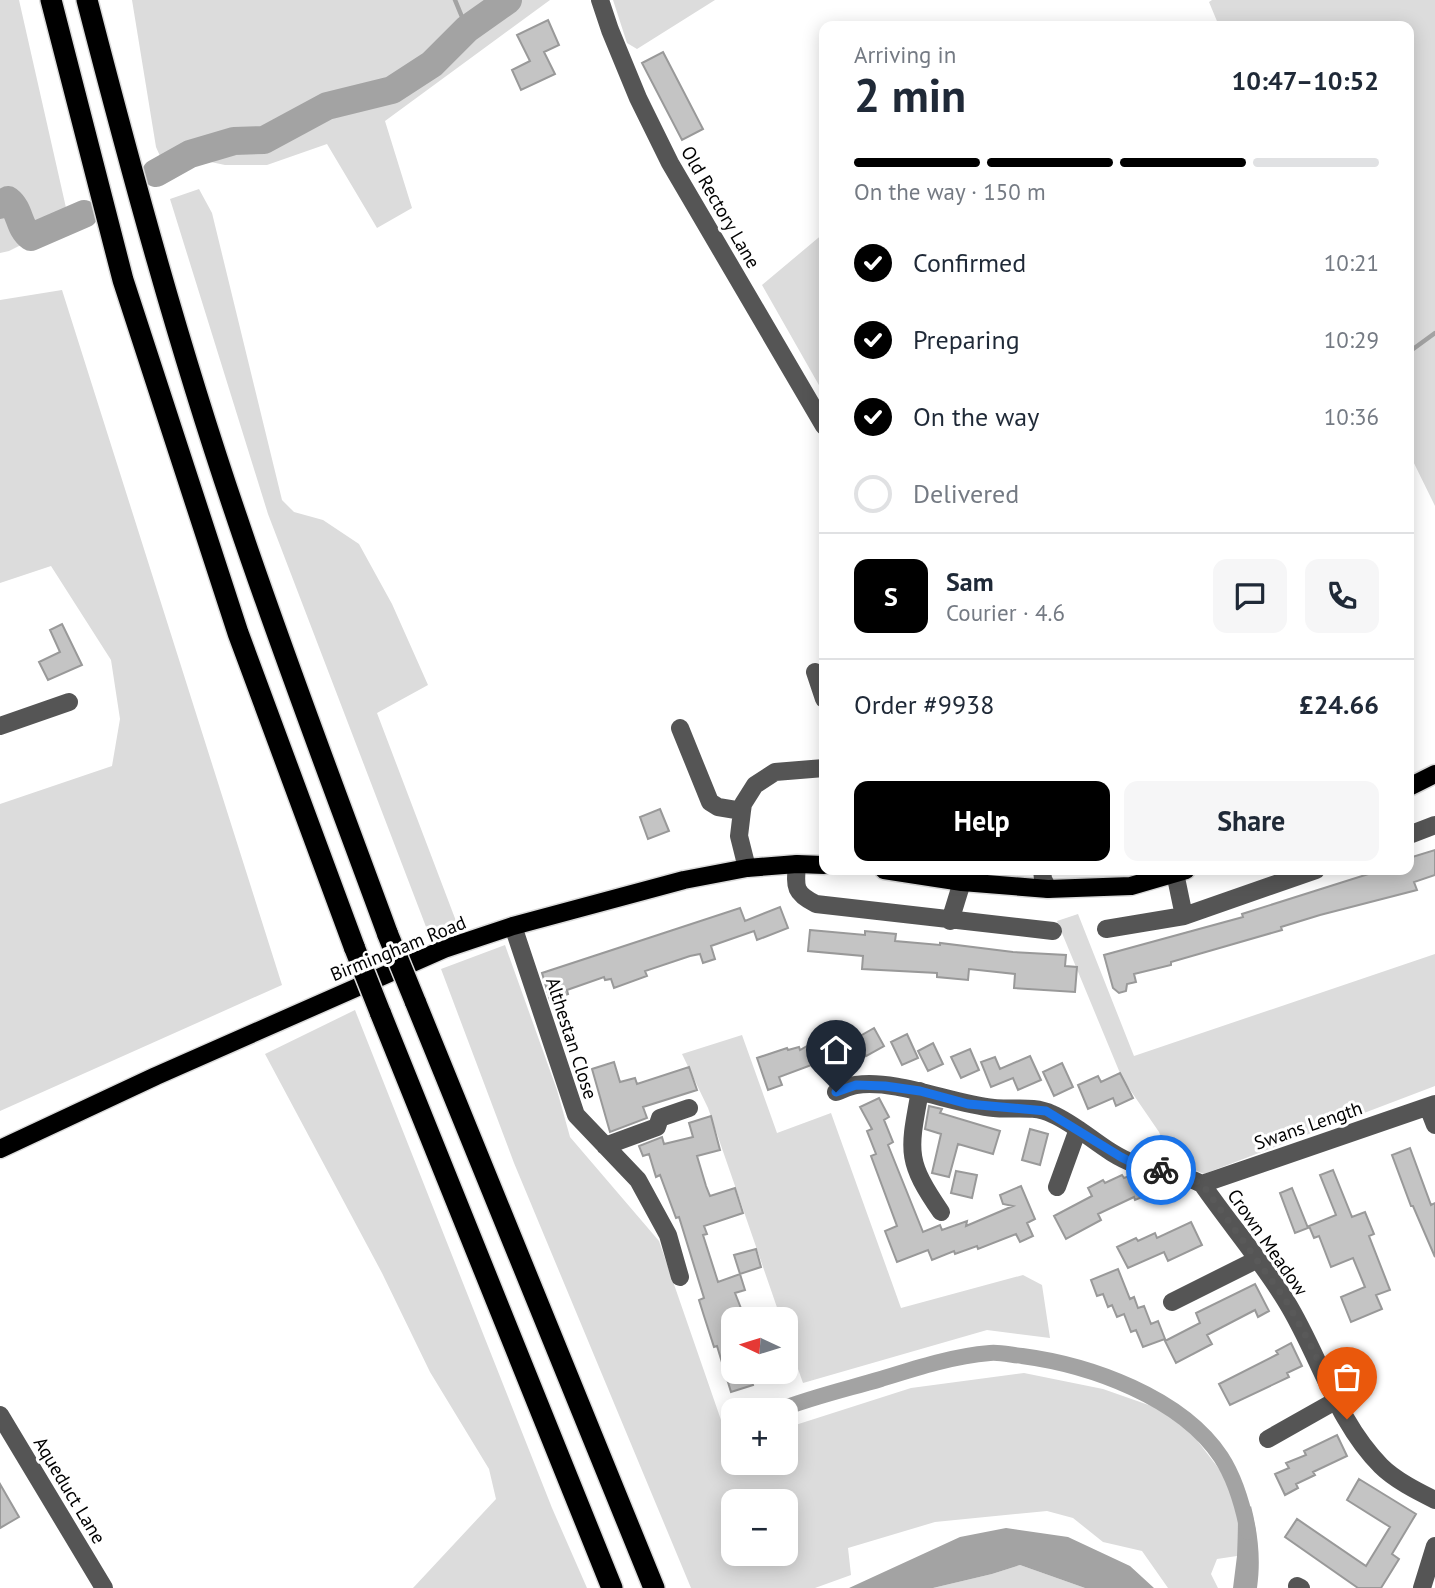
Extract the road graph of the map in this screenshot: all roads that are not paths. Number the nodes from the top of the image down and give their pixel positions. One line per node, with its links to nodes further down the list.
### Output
1 (51, 0): 51 (highway, bridge)
2 (87, 0): 52 (highway, bridge)
3 (600, 0): 4 (street, Old Rectory Lane)
4 (819, 417)
5 (815, 672): 6 (street)
6 (819, 684)
7 (69, 702): 8 (street)
8 (0, 726)
9 (680, 728): 13 (street)
10 (819, 768): 13 (street)
11 (1435, 774): 12 (main road)
12 (1414, 784)
13 (742, 811): 18 (street)
14 (1435, 825): 15 (street)
15 (1414, 833)
16 (797, 864): 17 (main road, Birmingham Road); 18 (main road, Birmingham Road); 27 (street)
17 (819, 865)
18 (747, 868): 28 (main road, Birmingham Road)
19 (916, 875): 24 (main road)
20 (1043, 875): 25 (street)
21 (1168, 875): 25 (main road)
22 (1181, 875): 26 (street)
23 (1302, 875): 26 (street)
24 (962, 882): 25 (main road); 27 (street)
25 (1048, 889)
26 (1184, 916): 29 (street)
27 (950, 921): 30 (street)
28 (513, 926): 37 (main road, Birmingham Road); 38 (street, Althestan Close)
29 (1106, 929)
30 (1052, 931)
31 (920, 1091): 32 (street); 36 (street); 41 (street)
32 (836, 1092)
33 (1431, 1105): 35 (street, Swans Length); 39 (street, Swans Length)
34 (689, 1108): 38 (street)
35 (1435, 1125)
36 (1078, 1129): 39 (street); 40 (street)
37 (4, 1145)
38 (605, 1146): 43 (street, Althestan Close)
39 (1194, 1180): 42 (street, Crown Meadow)
40 (1057, 1187)
41 (941, 1212)
42 (1256, 1261): 44 (street); 45 (street, Crown Meadow)
43 (680, 1278)
44 (1172, 1302)
45 (1336, 1400): 47 (street); 48 (street, Crown Meadow)
46 (0, 1415): 50 (street, Aqueduct Lane)
47 (1268, 1439)
48 (1435, 1500)
49 (1435, 1546): 53 (street)
50 (104, 1588)
51 (612, 1588)
52 (654, 1588)
53 (1422, 1588)

